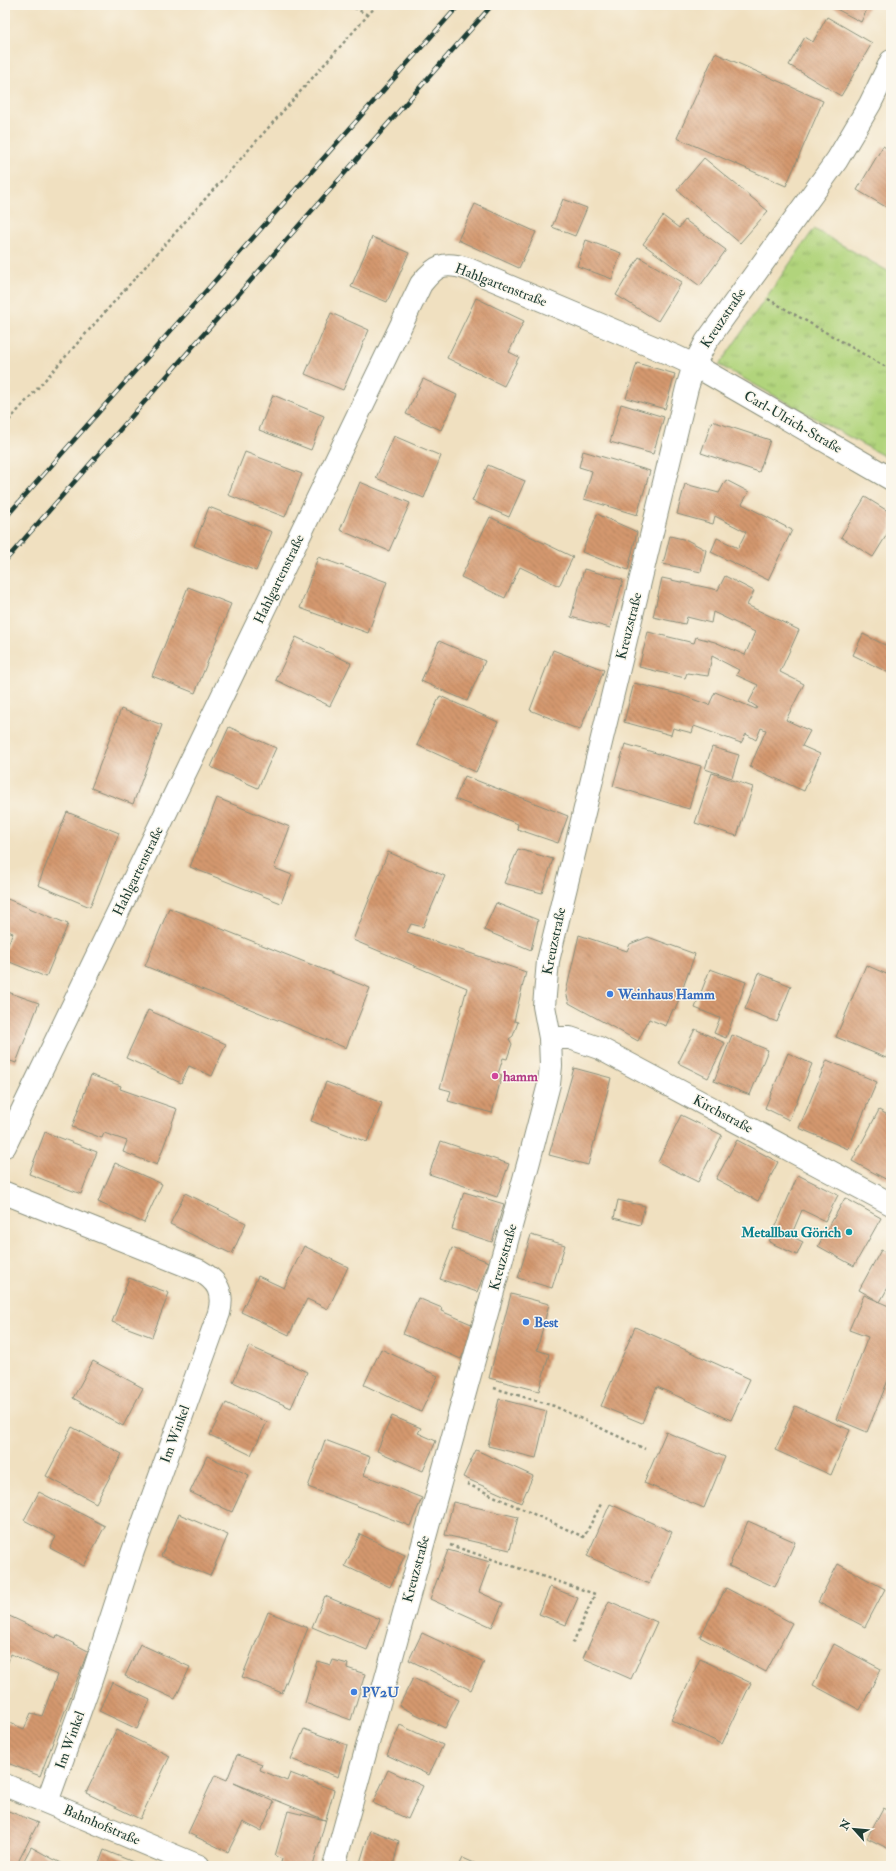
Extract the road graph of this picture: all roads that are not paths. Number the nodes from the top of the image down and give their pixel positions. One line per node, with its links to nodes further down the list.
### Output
1 (891, 61): 2 (street, Kreuzstraße)
2 (694, 365): 3 (street, Carl-Ulrich-Straße); 4 (street, Kreuzstraße); 5 (street, Hahlgartenstraße)
3 (891, 479)
4 (550, 1038): 7 (street, Kirchstraße); 11 (street, Kreuzstraße)
5 (5, 1146)
6 (5, 1193): 9 (street, Im Winkel)
7 (891, 1204)
8 (5, 1785): 9 (street, Bahnhofstraße)
9 (47, 1802): 10 (street, Bahnhofstraße)
10 (199, 1866)
11 (334, 1866)

